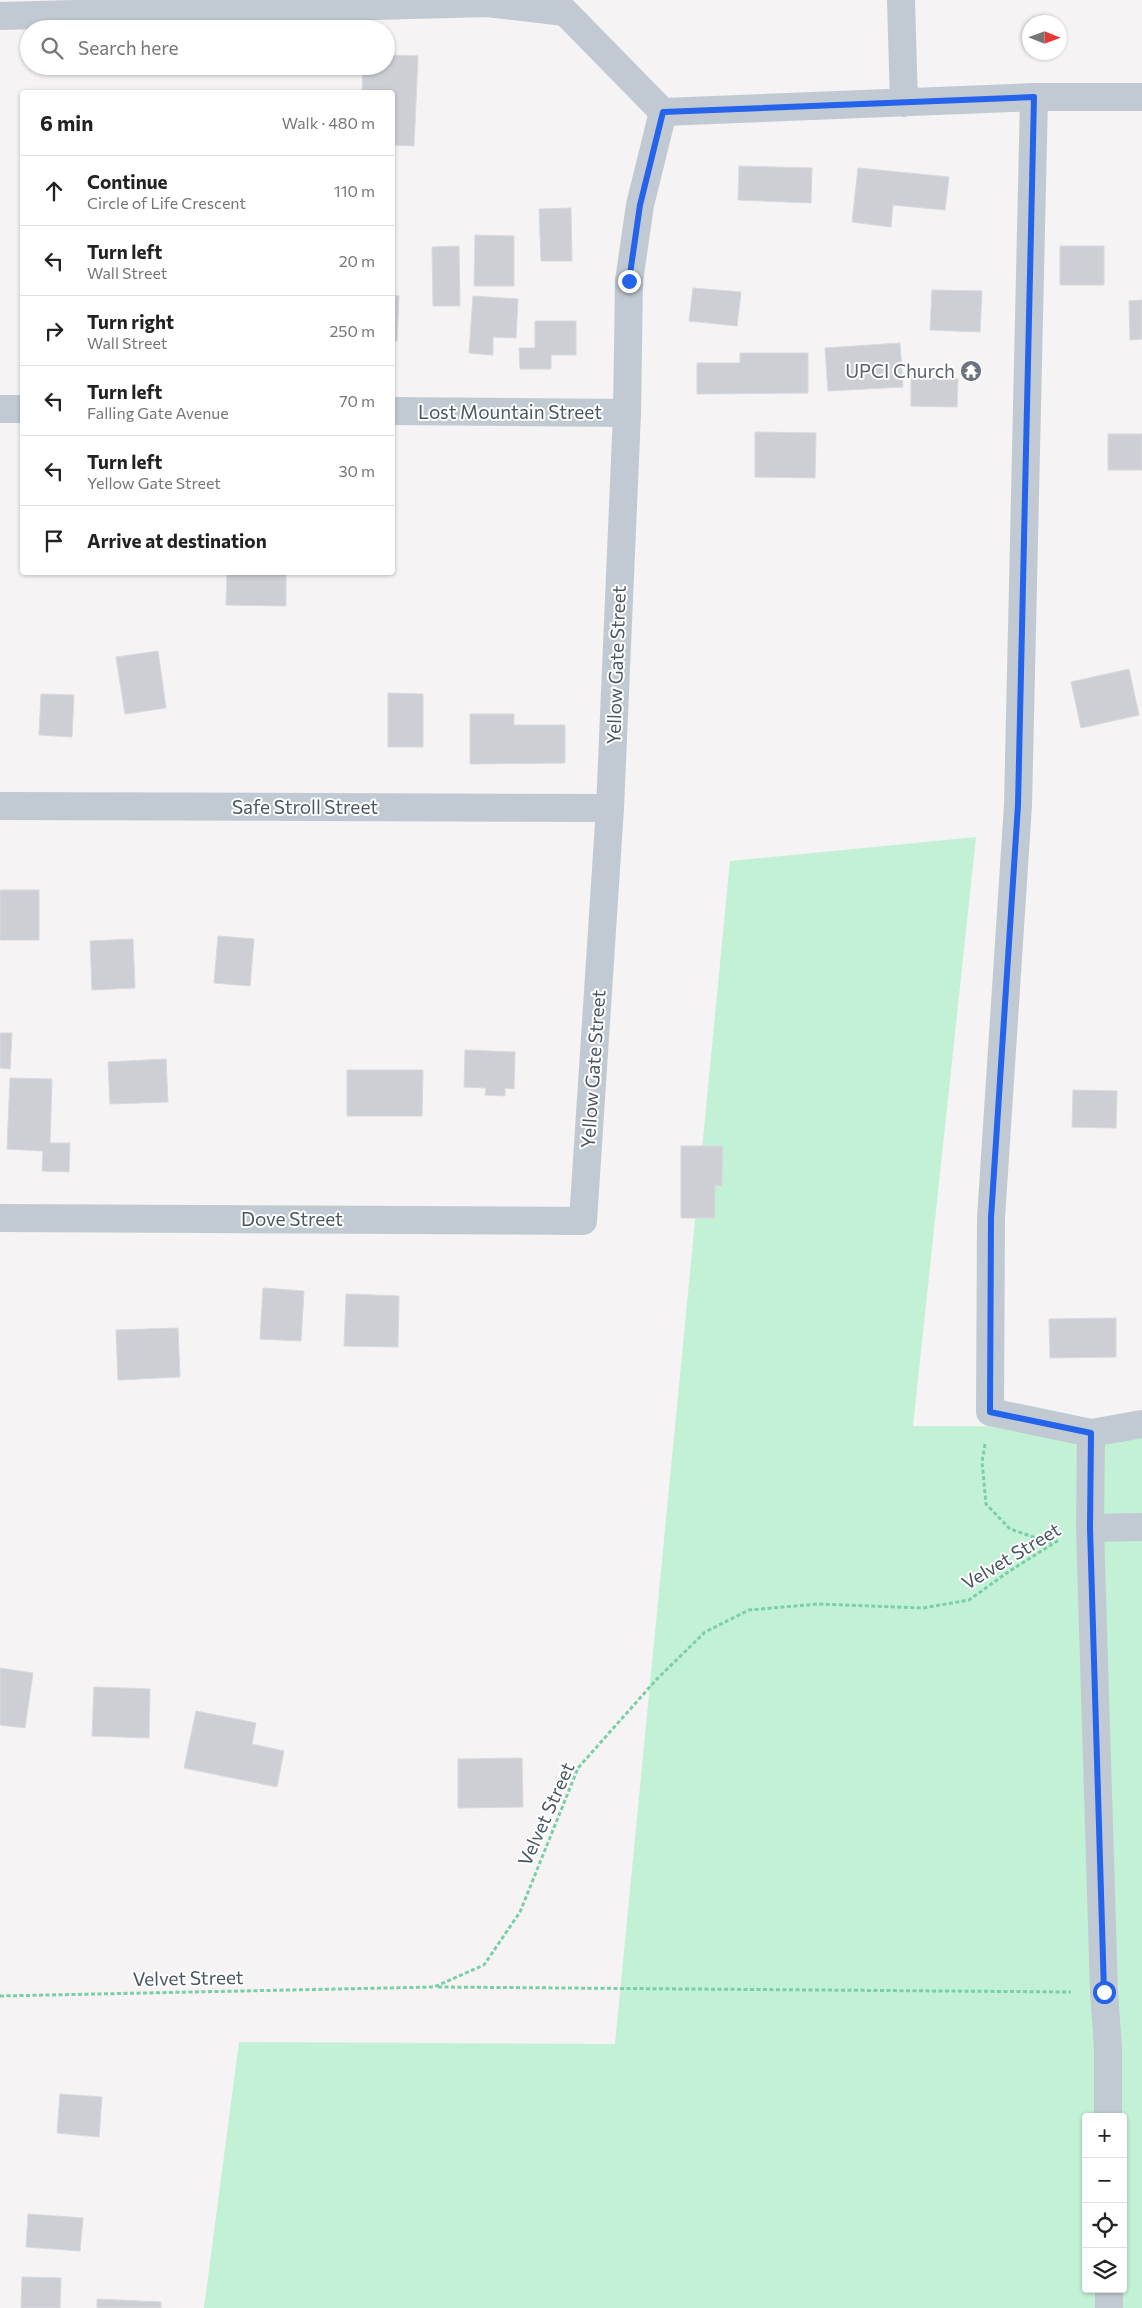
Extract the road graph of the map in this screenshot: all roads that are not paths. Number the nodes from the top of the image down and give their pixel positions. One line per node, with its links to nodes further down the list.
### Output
1 (901, 0): 5 (street)
2 (0, 16): 6 (street)
3 (1034, 97): 4 (street); 5 (street); 16 (street)
4 (1142, 97)
5 (904, 103): 6 (street)
6 (663, 112): 10 (street, Yellow Gate Street)
7 (0, 409): 8 (street)
8 (20, 409)
9 (395, 411): 10 (street, Lost Mountain Street)
10 (626, 412): 12 (street, Yellow Gate Street)
11 (0, 806): 12 (street, Safe Stroll Street)
12 (610, 808): 14 (street, Yellow Gate Street)
13 (0, 1218): 14 (street, Dove Street)
14 (583, 1221)
15 (1142, 1424): 16 (street)
16 (1091, 1433): 18 (street)
17 (1142, 1527): 18 (street)
18 (1090, 1528): 19 (street)
19 (1108, 2113)
20 (1108, 2293): 21 (street)
21 (1109, 2308)

